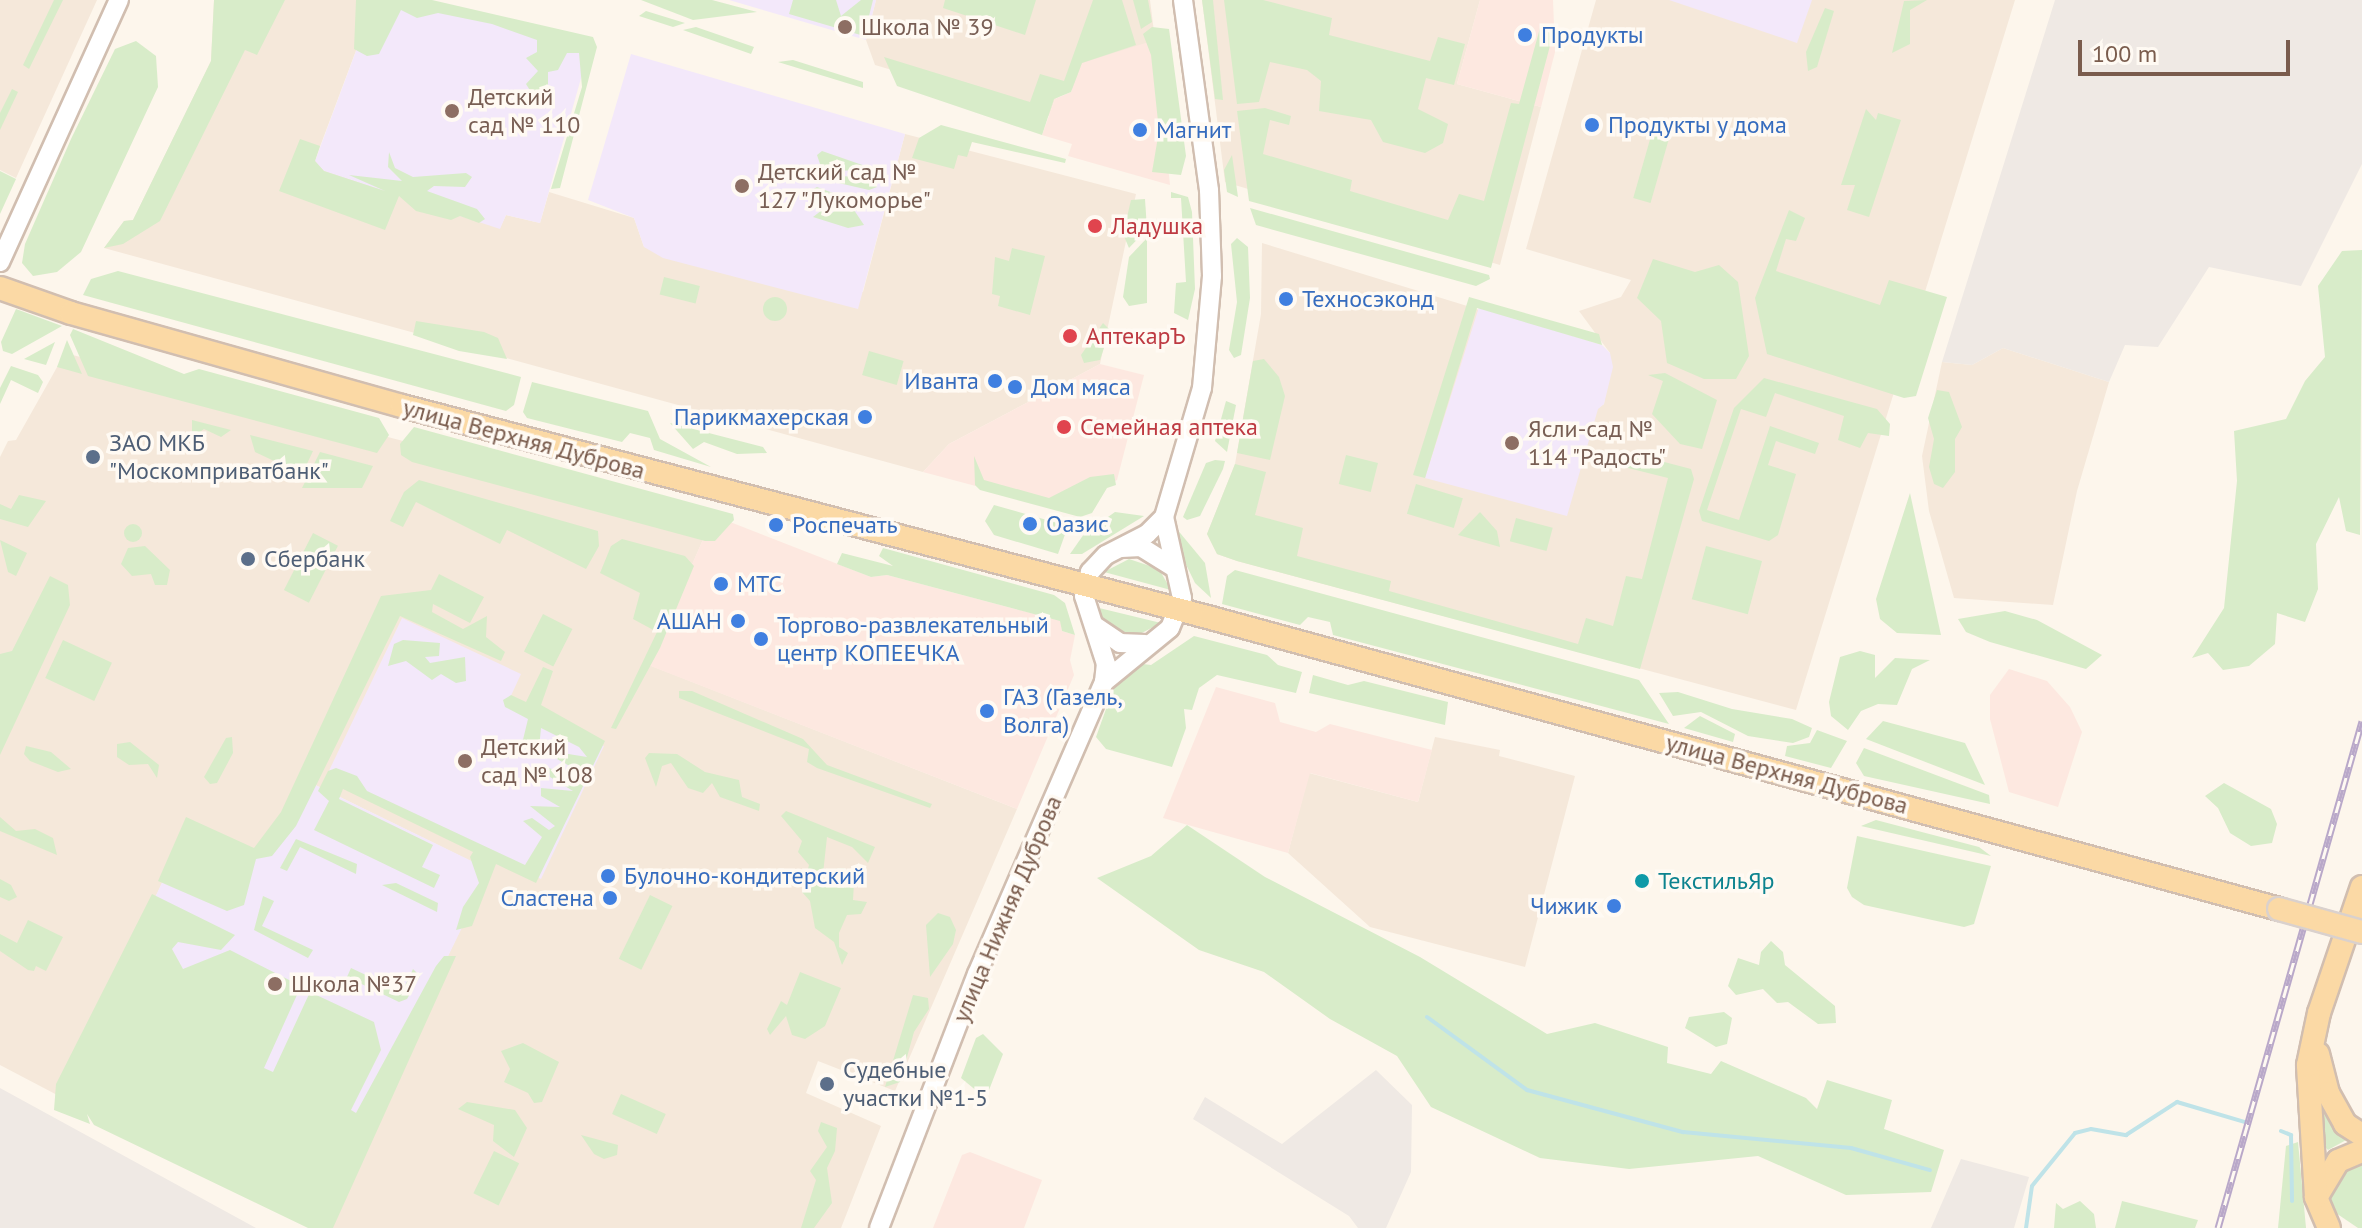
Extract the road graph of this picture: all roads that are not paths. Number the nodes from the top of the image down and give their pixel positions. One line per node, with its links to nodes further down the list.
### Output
1 (119, 0): 3 (street)
2 (1183, 0): 5 (street)
3 (0, 262)
4 (0, 288): 8 (main road, улица Верхняя Дуброва)
5 (1164, 517): 6 (street); 7 (street)
6 (1112, 552): 7 (street); 8 (street); 9 (street)
7 (1176, 572): 10 (street); 12 (street)
8 (1052, 579): 9 (main road, улица Верхняя Дуброва); 11 (street, улица Верхняя Дуброва)
9 (1085, 586): 10 (main road, улица Верхняя Дуброва); 11 (street)
10 (1180, 610): 12 (main road, улица Верхняя Дуброва); 13 (street, улица Нижняя Дуброва)
11 (1089, 617): 14 (street, улица Верхняя Дуброва); 15 (street)
12 (1211, 618): 13 (street); 17 (main road, улица Верхняя Дуброва, bridge)
13 (1163, 635): 14 (street, улица Нижняя Дуброва)
14 (1145, 644): 15 (street, улица Нижняя Дуброва)
15 (1104, 682): 22 (street, улица Нижняя Дуброва)
16 (2362, 887): 18 (main road)
17 (2362, 932)
18 (2319, 1013): 19 (main road); 21 (main road)
19 (2362, 1135)
20 (2362, 1151): 21 (main road)
21 (2316, 1197): 23 (main road)
22 (879, 1228)
23 (2329, 1228)

